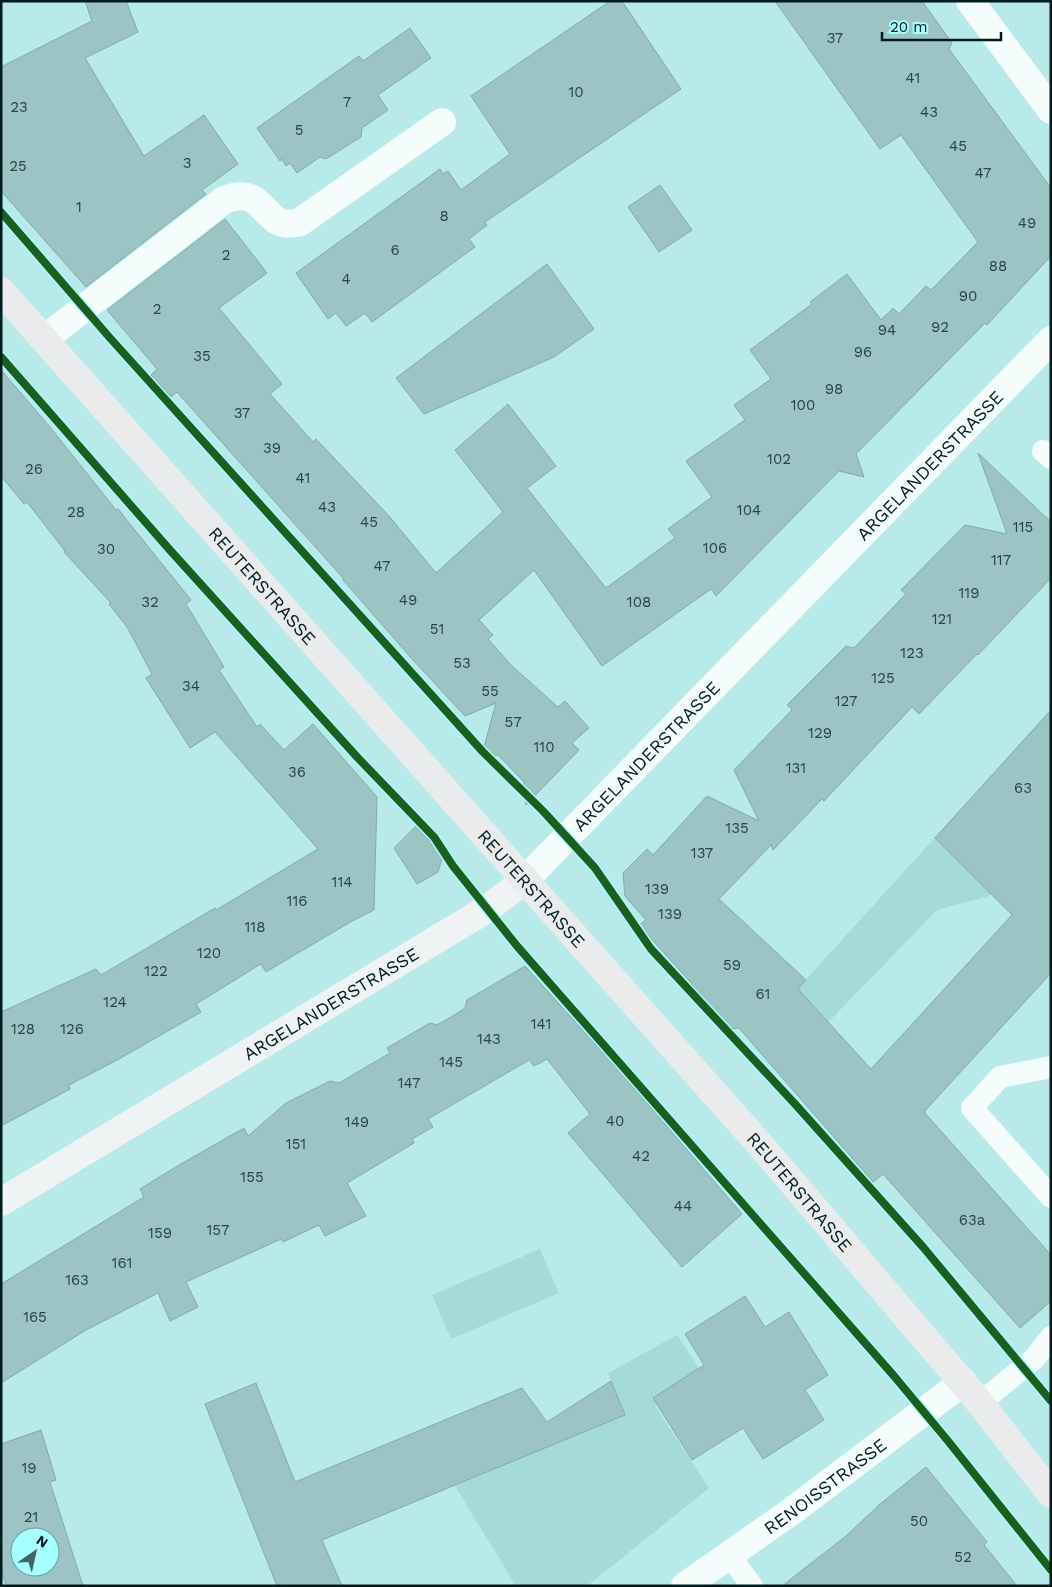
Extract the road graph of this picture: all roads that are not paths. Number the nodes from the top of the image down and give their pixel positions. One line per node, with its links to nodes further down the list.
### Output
1 (970, 1): 2 (street)
2 (1051, 110)
3 (442, 122): 5 (street)
4 (1, 291): 5 (main road, REUTERSTRASSE)
5 (44, 338): 7 (main road, REUTERSTRASSE)
6 (1051, 340): 7 (street, ARGELANDERSTRASSE)
7 (526, 879): 10 (street, ARGELANDERSTRASSE); 13 (main road, REUTERSTRASSE)
8 (1051, 1067): 9 (lane)
9 (1051, 1197)
10 (1, 1202)
11 (1051, 1337): 12 (lane)
12 (1042, 1354): 14 (lane)
13 (963, 1382): 14 (main road, REUTERSTRASSE); 16 (street, RENOISSTRASSE)
14 (980, 1403): 15 (main road, REUTERSTRASSE)
15 (1051, 1494)
16 (729, 1555): 17 (street, RENOISSTRASSE); 18 (lane)
17 (685, 1586)
18 (752, 1586)

